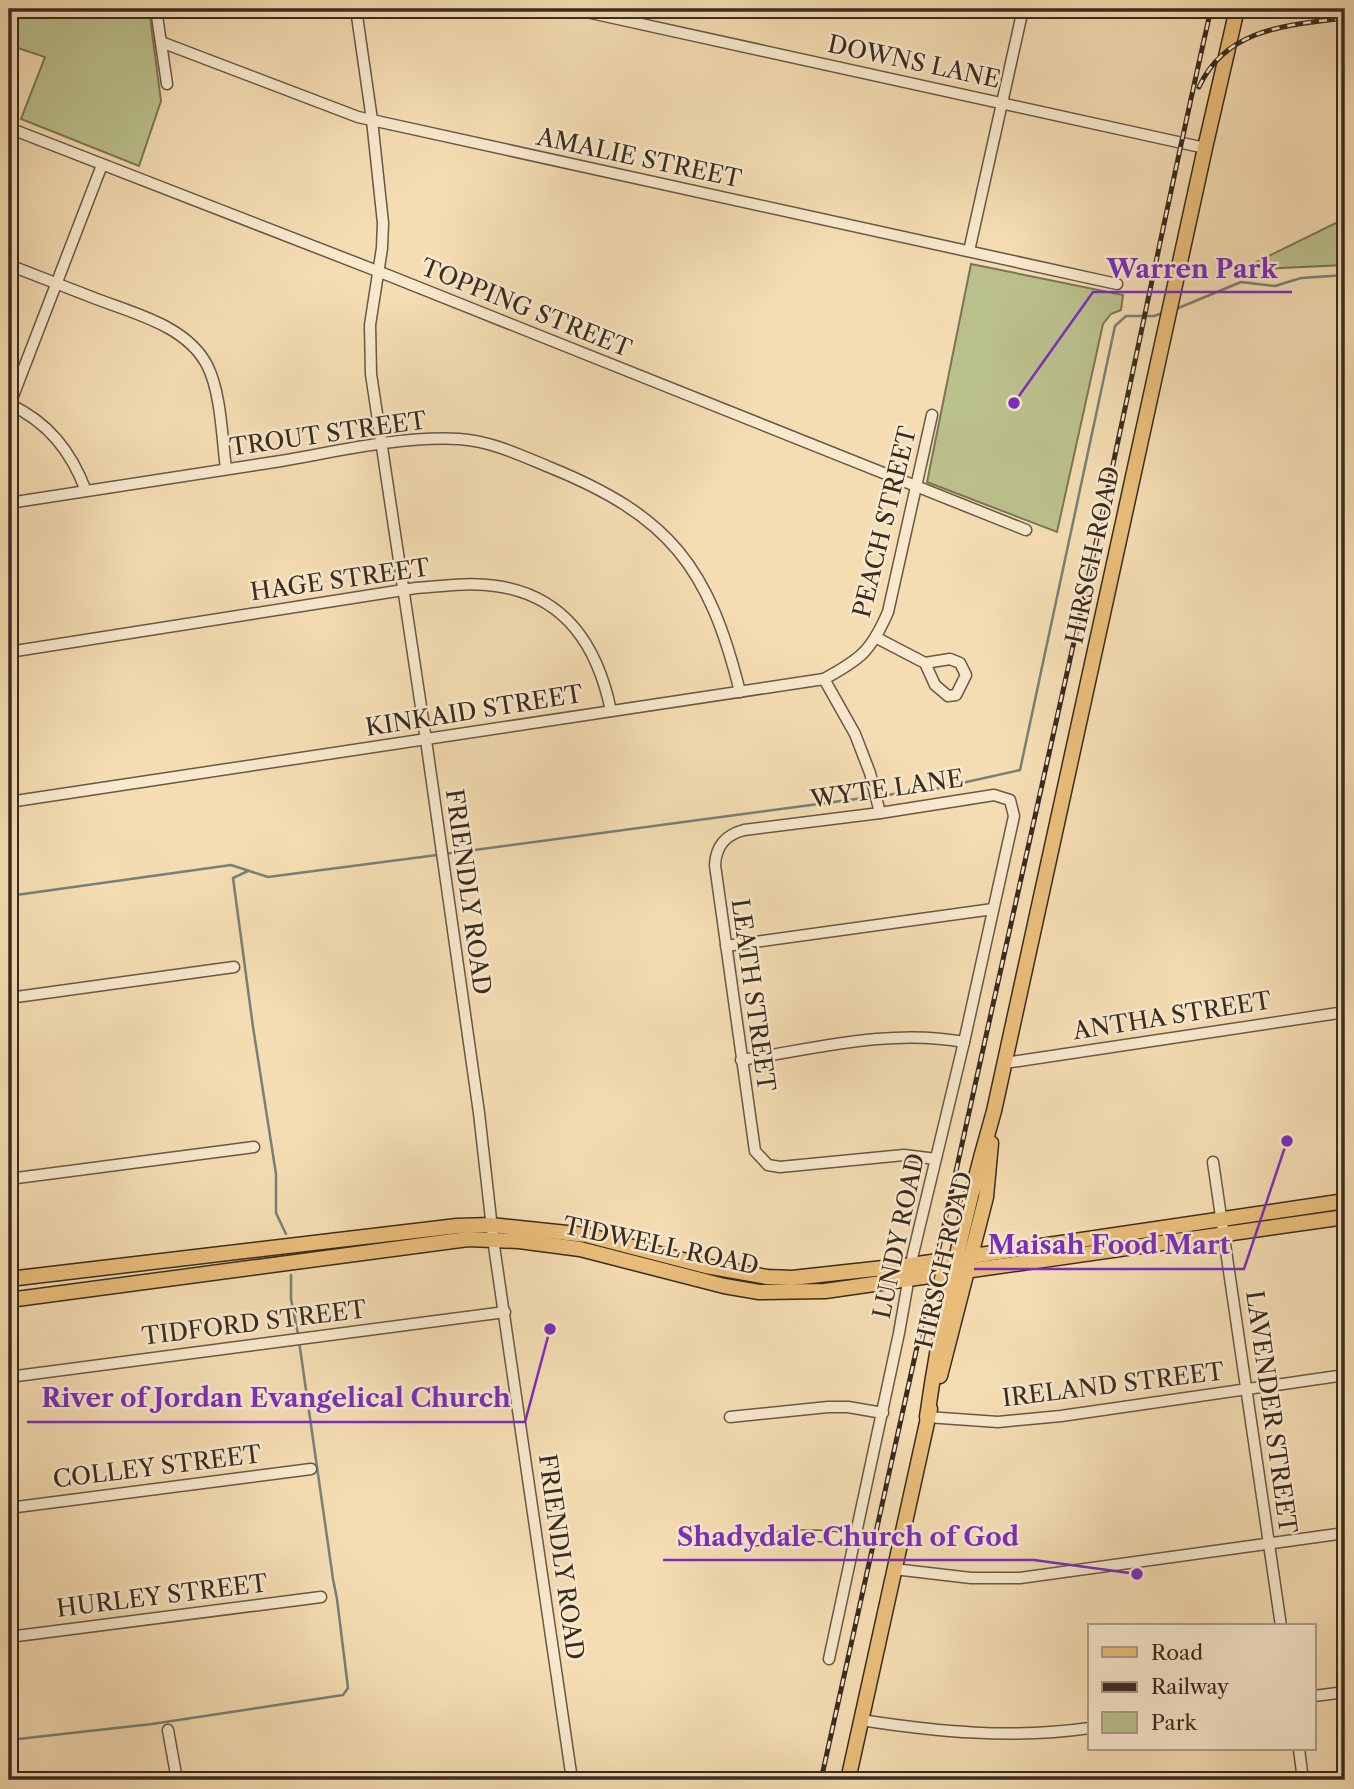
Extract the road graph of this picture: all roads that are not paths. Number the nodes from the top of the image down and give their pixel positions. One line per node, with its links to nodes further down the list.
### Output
1 (156, 9): 6 (street)
2 (356, 9): 9 (street, FRIENDLY ROAD)
3 (573, 9): 8 (street, DOWNS LANE)
4 (1023, 9): 8 (street)
5 (1237, 9): 11 (main road, HIRSCH ROAD)
6 (161, 42): 7 (street); 9 (street, AMALIE STREET)
7 (167, 84)
8 (1003, 103): 11 (street, DOWNS LANE); 13 (street)
9 (372, 120): 13 (street, AMALIE STREET); 15 (street, FRIENDLY ROAD)
10 (9, 128): 12 (street, TOPPING STREET)
11 (1205, 148): 45 (main road, HIRSCH ROAD)
12 (102, 166): 15 (street, TOPPING STREET); 16 (street)
13 (969, 251): 17 (street, AMALIE STREET)
14 (9, 265): 16 (street)
15 (378, 271): 20 (street, FRIENDLY ROAD); 22 (street, TOPPING STREET)
16 (55, 283): 18 (street); 21 (street)
17 (1117, 284)
18 (9, 404): 23 (street)
19 (932, 415): 22 (street, PEACH STREET)
20 (382, 444): 21 (street, TROUT STREET); 26 (street, FRIENDLY ROAD); 31 (street, TROUT STREET)
21 (226, 470): 23 (street, TROUT STREET)
22 (918, 486): 25 (street, TOPPING STREET); 27 (street, PEACH STREET)
23 (86, 491): 24 (street, TROUT STREET)
24 (9, 503)
25 (1026, 530)
26 (403, 590): 28 (street, HAGE STREET); 32 (street, HAGE STREET); 33 (street, FRIENDLY ROAD)
27 (877, 638): 29 (street); 30 (street, KINKAID STREET)
28 (9, 652)
29 (925, 663)
30 (824, 679): 31 (street, KINKAID STREET); 35 (street)
31 (740, 692): 32 (street, KINKAID STREET)
32 (611, 712): 33 (street, KINKAID STREET)
33 (426, 740): 34 (street, KINKAID STREET); 54 (street, FRIENDLY ROAD)
34 (9, 802)
35 (879, 809): 36 (street, WYTE LANE); 37 (street, WYTE LANE)
36 (1013, 822): 38 (street, LUNDY ROAD)
37 (746, 830): 39 (street, LEATH STREET)
38 (993, 909): 39 (street); 43 (street, LUNDY ROAD)
39 (726, 946): 44 (street, LEATH STREET)
40 (234, 967): 41 (street)
41 (9, 998)
42 (1345, 1012): 45 (street, ANTHA STREET)
43 (964, 1042): 44 (street); 48 (street, LUNDY ROAD)
44 (741, 1060): 48 (street, LEATH STREET)
45 (1004, 1063): 46 (main road, HIRSCH ROAD)
46 (994, 1111): 61 (main road, HIRSCH ROAD); 62 (main road, HIRSCH ROAD)
47 (254, 1147): 50 (street)
48 (936, 1160): 63 (street, LUNDY ROAD)
49 (1213, 1162): 53 (street, LAVENDER STREET)
50 (9, 1179)
51 (1345, 1201): 53 (main road, TIDWELL ROAD)
52 (1345, 1217): 56 (main road, TIDWELL ROAD)
53 (1223, 1219): 55 (main road, TIDWELL ROAD); 56 (street, LAVENDER STREET)
54 (491, 1225): 57 (street, FRIENDLY ROAD); 58 (main road, TIDWELL ROAD); 60 (main road, TIDWELL ROAD)
55 (1117, 1234): 59 (main road); 61 (main road, TIDWELL ROAD)
56 (1225, 1234): 59 (main road, TIDWELL ROAD); 75 (street, LAVENDER STREET)
57 (494, 1240): 58 (main road, TIDWELL ROAD); 60 (main road, TIDWELL ROAD); 72 (street, FRIENDLY ROAD)
58 (352, 1246): 64 (main road, TIDWELL ROAD); 70 (main road, TIDWELL ROAD)
59 (1119, 1249): 65 (main road, TIDWELL ROAD)
60 (635, 1255): 69 (main road, TIDWELL ROAD)
61 (971, 1256): 62 (main road, TIDWELL ROAD); 65 (main road, HIRSCH ROAD)
62 (954, 1258): 63 (main road, TIDWELL ROAD); 66 (main road, HIRSCH ROAD)
63 (911, 1265): 68 (street, LUNDY ROAD); 69 (main road, TIDWELL ROAD)
64 (107, 1266): 67 (main road, TIDWELL ROAD); 70 (main road)
65 (968, 1271): 66 (main road, TIDWELL ROAD); 78 (main road, HIRSCH ROAD)
66 (951, 1273): 68 (main road, TIDWELL ROAD); 78 (main road, HIRSCH ROAD)
67 (9, 1279)
68 (908, 1280): 69 (main road, TIDWELL ROAD); 76 (street, LUNDY ROAD)
69 (765, 1284)
70 (110, 1288): 71 (main road, TIDWELL ROAD)
71 (9, 1300)
72 (505, 1312): 74 (street, TIDFORD STREET); 97 (street, FRIENDLY ROAD)
73 (1345, 1375): 75 (street, IRELAND STREET)
74 (9, 1377)
75 (1246, 1389): 78 (street, IRELAND STREET); 84 (street, LAVENDER STREET)
76 (883, 1413): 77 (street); 83 (street, LUNDY ROAD)
77 (730, 1417)
78 (927, 1418): 85 (main road, HIRSCH ROAD)
79 (311, 1469): 80 (street, COLLEY STREET)
80 (9, 1508)
81 (1345, 1534): 84 (street)
82 (748, 1541): 83 (street)
83 (855, 1541): 89 (street, LUNDY ROAD)
84 (1268, 1544): 85 (street); 87 (street, LAVENDER STREET)
85 (894, 1569): 92 (main road, HIRSCH ROAD)
86 (321, 1597): 88 (street, HURLEY STREET)
87 (1280, 1624)
88 (9, 1637)
89 (829, 1660)
90 (1345, 1692): 91 (street)
91 (1316, 1696)
92 (861, 1720): 93 (street); 98 (main road, HIRSCH ROAD)
93 (1088, 1728)
94 (168, 1730): 96 (street)
95 (1299, 1750): 99 (street)
96 (177, 1780)
97 (572, 1780)
98 (848, 1780)
99 (1303, 1780)

